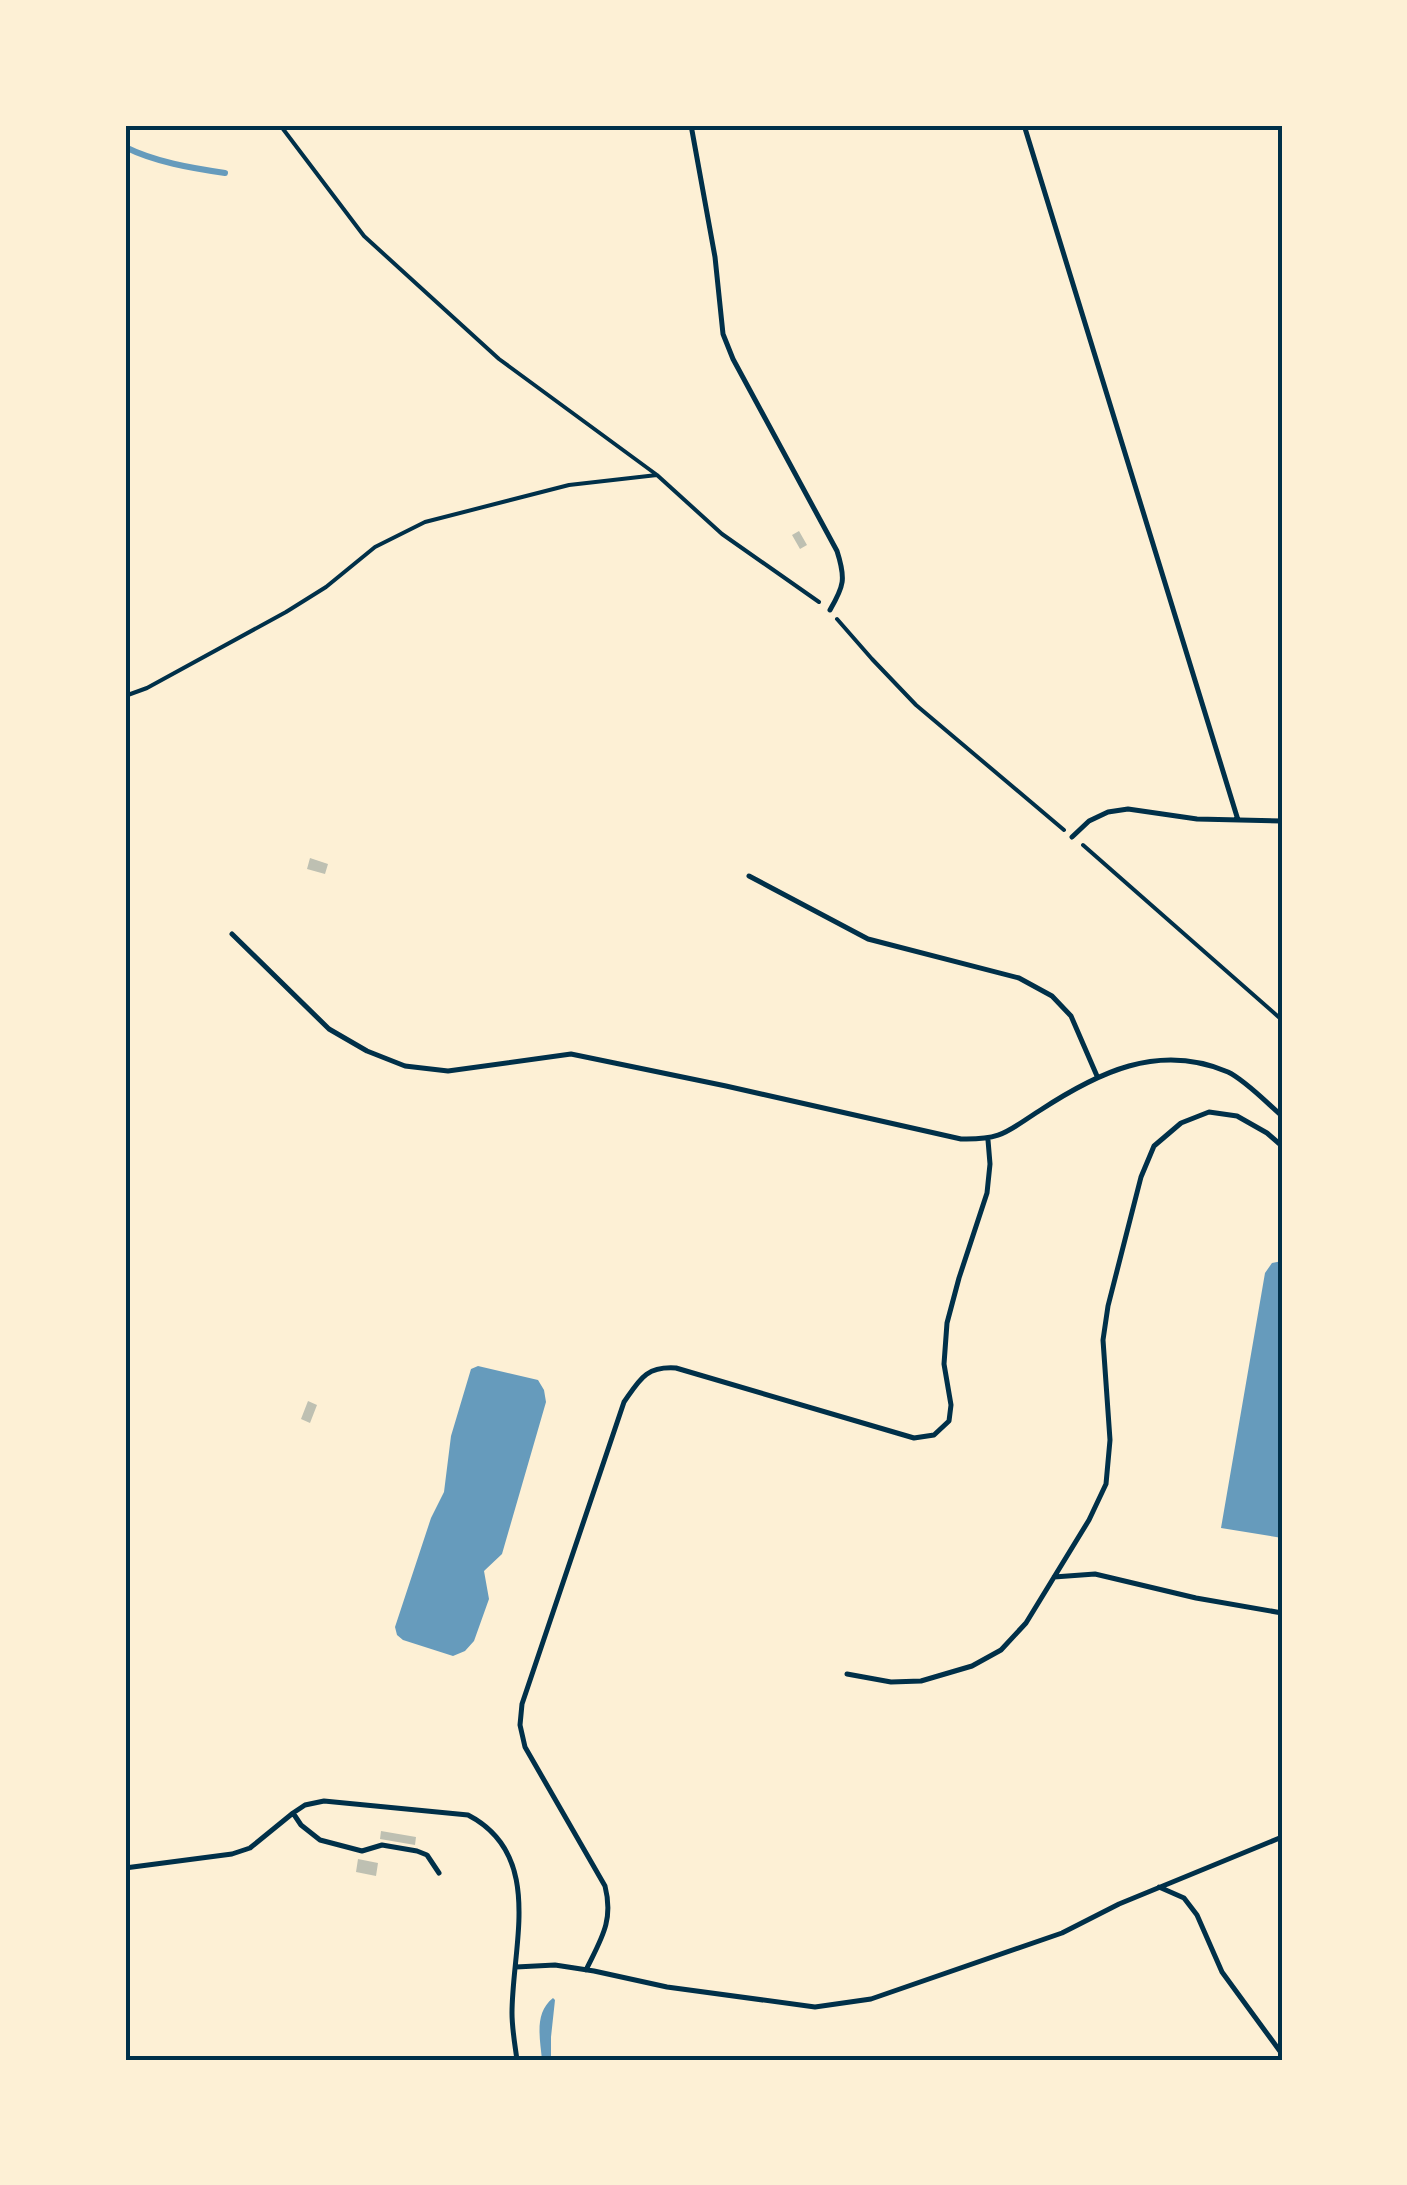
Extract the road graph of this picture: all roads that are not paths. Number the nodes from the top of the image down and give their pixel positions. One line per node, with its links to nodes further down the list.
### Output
1 (691, 125): 3 (lane)
2 (1024, 125): 4 (lane)
3 (830, 610)
4 (1238, 820): 5 (lane); 6 (lane)
5 (1282, 820)
6 (1072, 837)
7 (749, 876): 9 (lane)
8 (232, 934): 11 (lane)
9 (1097, 1076): 10 (lane); 11 (lane)
10 (1282, 1116)
11 (988, 1140): 22 (lane)
12 (1282, 1146): 13 (lane)
13 (1054, 1578): 14 (lane); 15 (lane)
14 (1282, 1613)
15 (847, 1674)
16 (292, 1813): 18 (lane); 19 (lane); 21 (lane)
17 (1282, 1836): 20 (lane)
18 (125, 1868)
19 (439, 1873)
20 (1159, 1887): 22 (lane); 23 (lane)
21 (516, 1967): 22 (lane); 24 (lane)
22 (586, 1970)
23 (1282, 2054)
24 (517, 2060)

